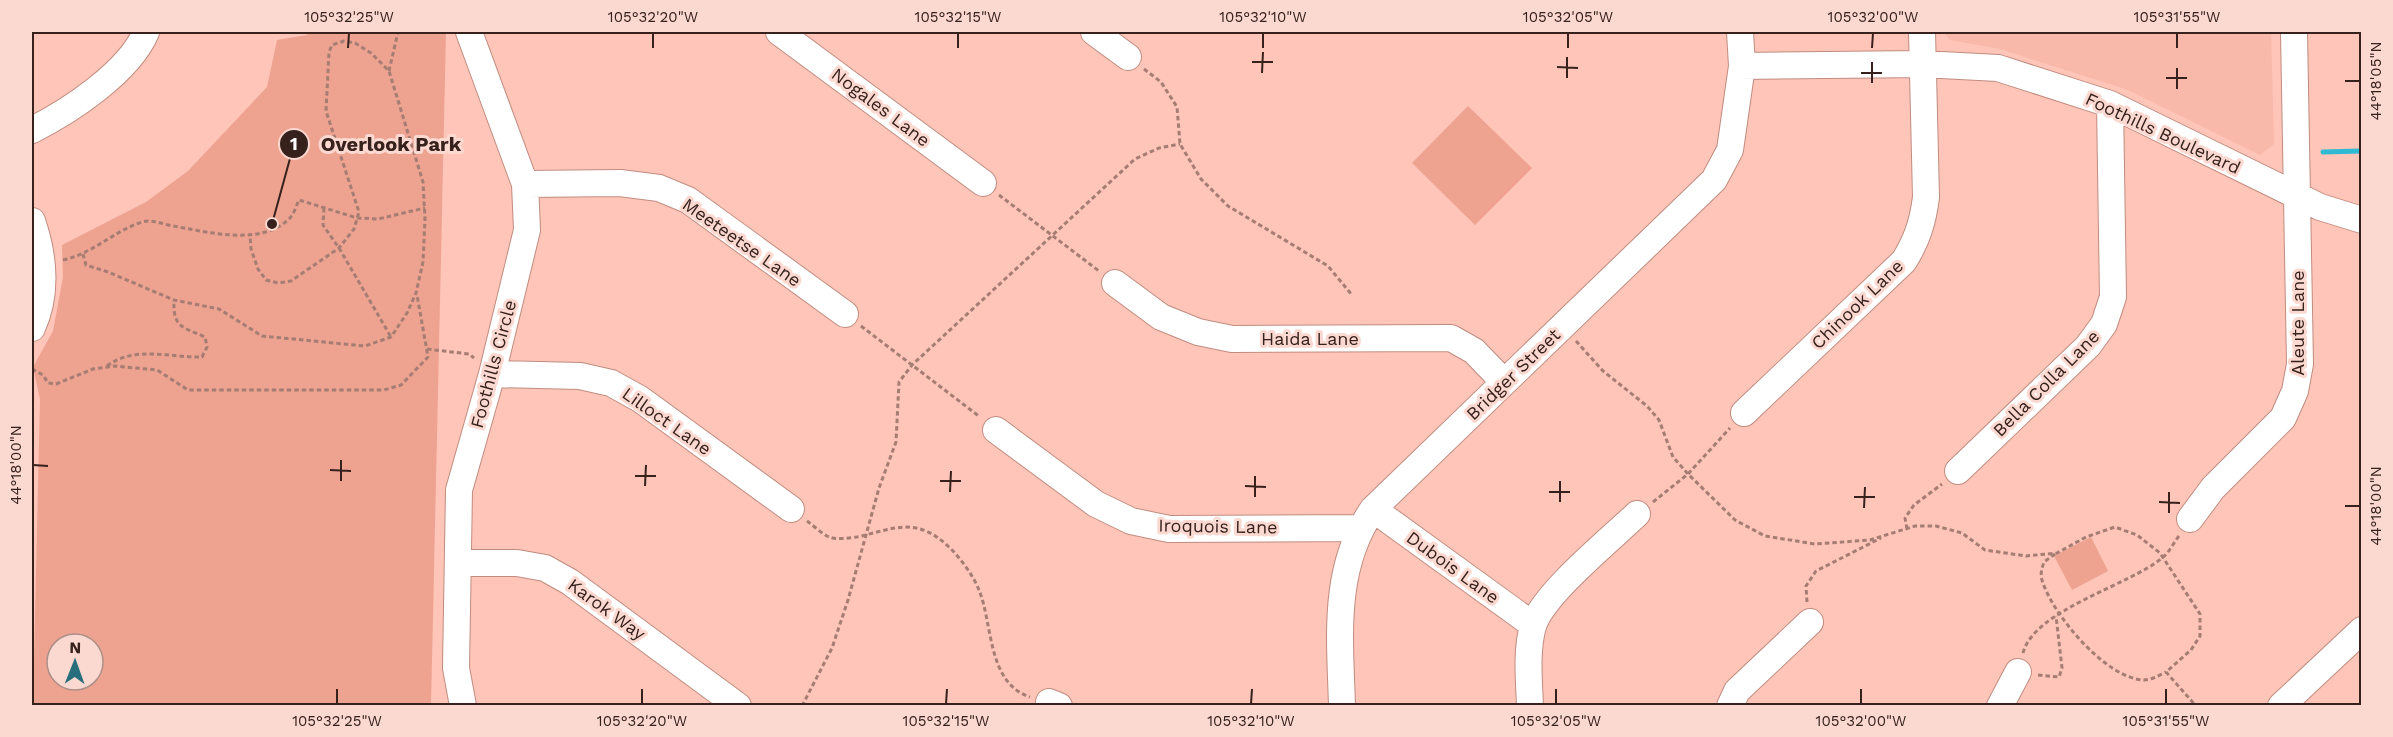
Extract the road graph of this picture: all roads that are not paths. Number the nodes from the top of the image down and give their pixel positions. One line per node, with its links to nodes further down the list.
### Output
1 (146, 32): 12 (street)
2 (469, 32): 14 (street, Foothills Circle)
3 (779, 32): 13 (street, Nogales Lane)
4 (1094, 32): 8 (street)
5 (1740, 32): 10 (street)
6 (1922, 32): 9 (street, Chinook Lane)
7 (2294, 32): 15 (street, Aleute Lane)
8 (1128, 57)
9 (1922, 64): 10 (street, Foothills Boulevard); 11 (street, Foothills Boulevard); 23 (street, Chinook Lane)
10 (1742, 66): 22 (street, Bridger Street)
11 (2110, 104): 15 (street, Foothills Boulevard); 25 (street, Bella Colla Lane)
12 (32, 130)
13 (983, 183)
14 (525, 184): 19 (street, Meeteetse Lane); 21 (street, Foothills Circle)
15 (2295, 195): 16 (street, Foothills Boulevard); 29 (street, Aleute Lane)
16 (2361, 220)
17 (32, 221): 20 (street)
18 (1115, 283): 22 (street, Haida Lane)
19 (845, 314)
20 (32, 328)
21 (492, 374): 26 (street, Lilloct Lane); 30 (street, Foothills Circle)
22 (1504, 382): 28 (street, Bridger Street)
23 (1744, 413)
24 (996, 430): 28 (street, Iroquois Lane)
25 (1958, 471)
26 (791, 509)
27 (1637, 514): 32 (street)
28 (1367, 518): 32 (street, Dubois Lane); 37 (street, Bridger Street)
29 (2190, 519)
30 (458, 563): 35 (street, Foothills Circle); 36 (street, Karok Way)
31 (1810, 622): 39 (street)
32 (1533, 625): 38 (street)
33 (2361, 630): 41 (street)
34 (2018, 672): 40 (street)
35 (463, 705)
36 (738, 705)
37 (1342, 705)
38 (1530, 705)
39 (1730, 705)
40 (2000, 705)
41 (2281, 705)

